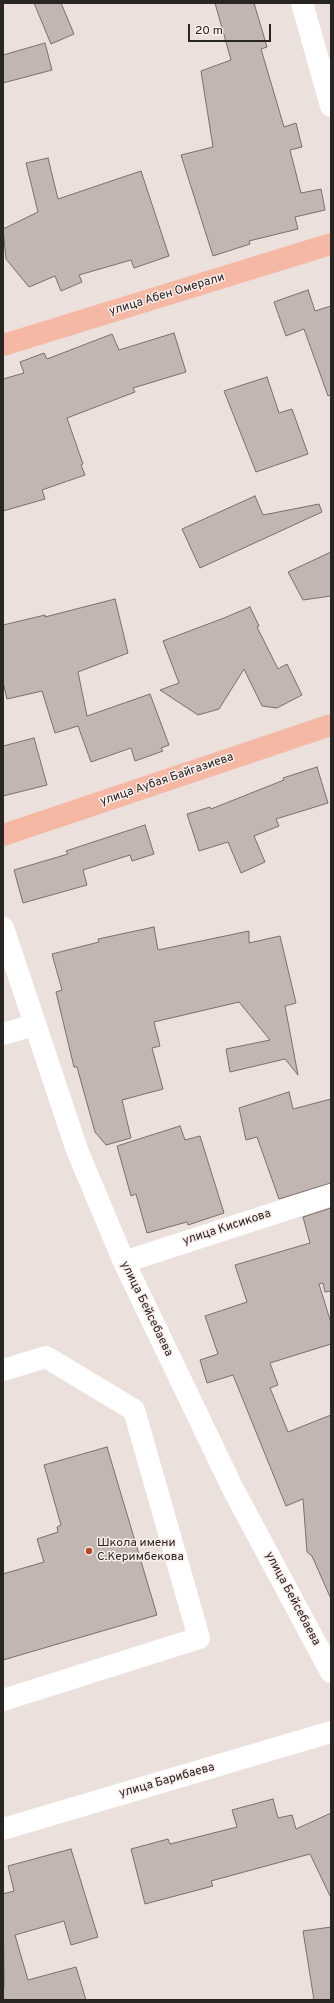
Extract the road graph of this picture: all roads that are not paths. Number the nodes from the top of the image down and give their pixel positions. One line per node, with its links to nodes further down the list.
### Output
1 (302, 3): 2 (street)
2 (331, 106)
3 (331, 244): 4 (main road, улица Абен Омерали)
4 (3, 345)
5 (331, 725): 6 (main road, улица Аубая Байгазиева)
6 (3, 835)
7 (3, 928): 8 (street, улица Бейсебаева)
8 (9, 964): 9 (street, улица Бейсебаева)
9 (34, 1025): 10 (street); 12 (street, улица Бейсебаева)
10 (3, 1034)
11 (331, 1194): 12 (street, улица Кисикова)
12 (124, 1262): 14 (street, улица Бейсебаева)
13 (3, 1370): 15 (street)
14 (331, 1672)
15 (3, 1700)
16 (331, 1732): 17 (street, улица Барибаева)
17 (3, 1829)

